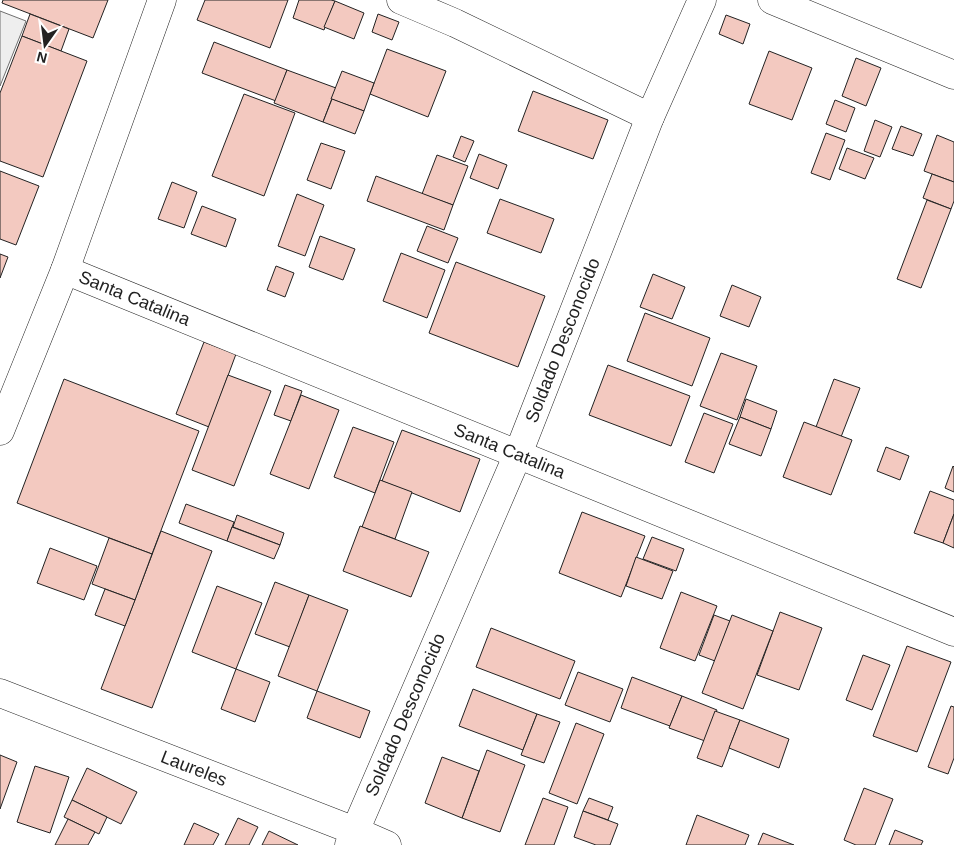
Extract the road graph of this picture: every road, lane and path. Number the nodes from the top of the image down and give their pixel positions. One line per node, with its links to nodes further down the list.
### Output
1 (162, 0): 7 (street)
2 (401, 0): 6 (street)
3 (702, 0): 6 (street, Soldado Desconocido)
4 (772, 0): 5 (street)
5 (954, 75)
6 (650, 117): 9 (street, Soldado Desconocido)
7 (65, 270): 8 (street); 9 (street, Santa Catalina)
8 (0, 431)
9 (518, 454): 10 (street, Santa Catalina); 12 (street, Soldado Desconocido)
10 (954, 632)
11 (0, 693): 12 (street, Laureles)
12 (352, 838): 13 (street, Laureles)
13 (387, 845)

